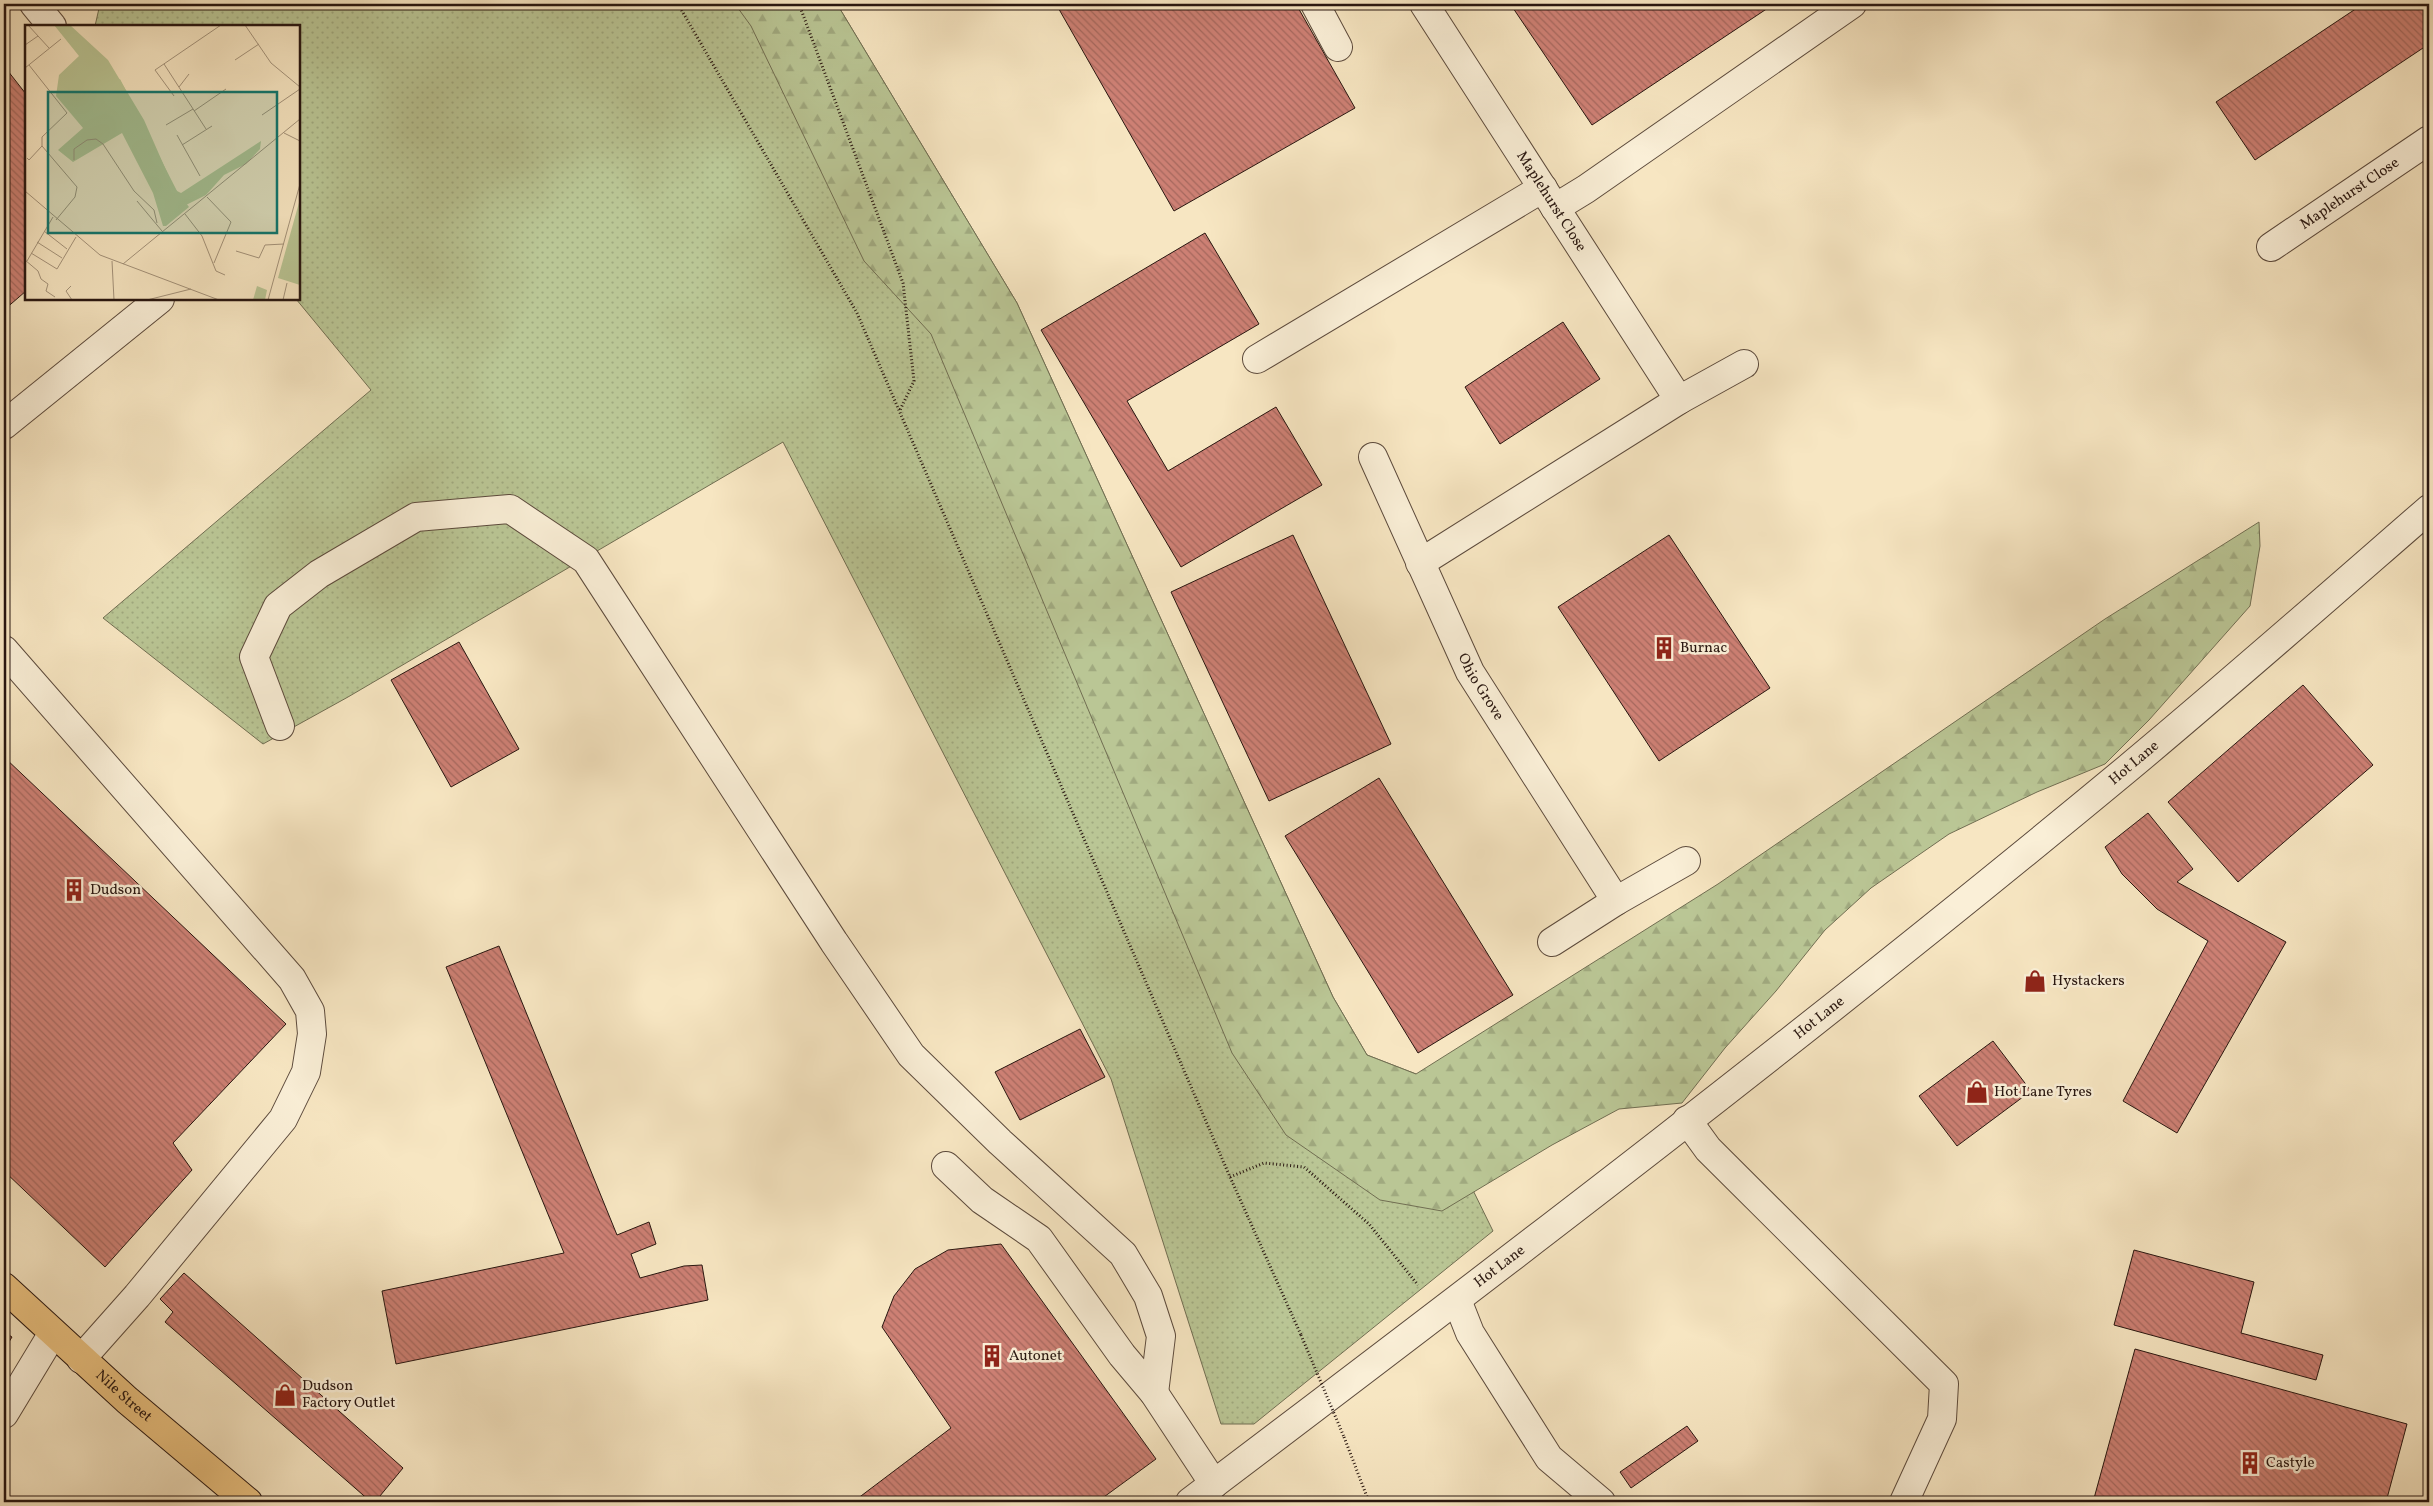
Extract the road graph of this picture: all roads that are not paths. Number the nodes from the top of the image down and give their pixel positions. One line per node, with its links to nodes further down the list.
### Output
1 (34, 4): 5 (street)
2 (1315, 4): 6 (street)
3 (1424, 4): 8 (street, Maplehurst Close)
4 (1852, 4): 8 (street)
5 (51, 25)
6 (1338, 47)
7 (2429, 140): 9 (street, Maplehurst Close)
8 (1549, 198): 11 (street); 13 (street, Maplehurst Close)
9 (2271, 248)
10 (159, 300): 14 (street)
11 (1257, 359)
12 (1744, 364): 13 (street)
13 (1679, 400): 17 (street)
14 (4, 425)
15 (1373, 457): 17 (street, Ohio Grove)
16 (2429, 509): 23 (street, Hot Lane)
17 (1420, 563): 21 (street, Ohio Grove)
18 (4, 650): 28 (street)
19 (280, 726): 29 (street)
20 (1686, 861): 21 (street)
21 (1616, 901): 22 (street)
22 (1552, 942)
23 (1687, 1120): 26 (street, Hot Lane); 35 (street)
24 (946, 1166): 29 (street)
25 (4, 1287): 27 (main road, Nile Street)
26 (1449, 1306): 31 (street, Hot Lane); 34 (street)
27 (53, 1333): 28 (main road, Nile Street); 30 (street)
28 (81, 1359): 32 (main road, Nile Street)
29 (1154, 1392): 31 (street)
30 (4, 1414)
31 (1214, 1484): 33 (street, Hot Lane)
32 (248, 1502)
33 (1190, 1502)
34 (1601, 1502)
35 (1904, 1502)

